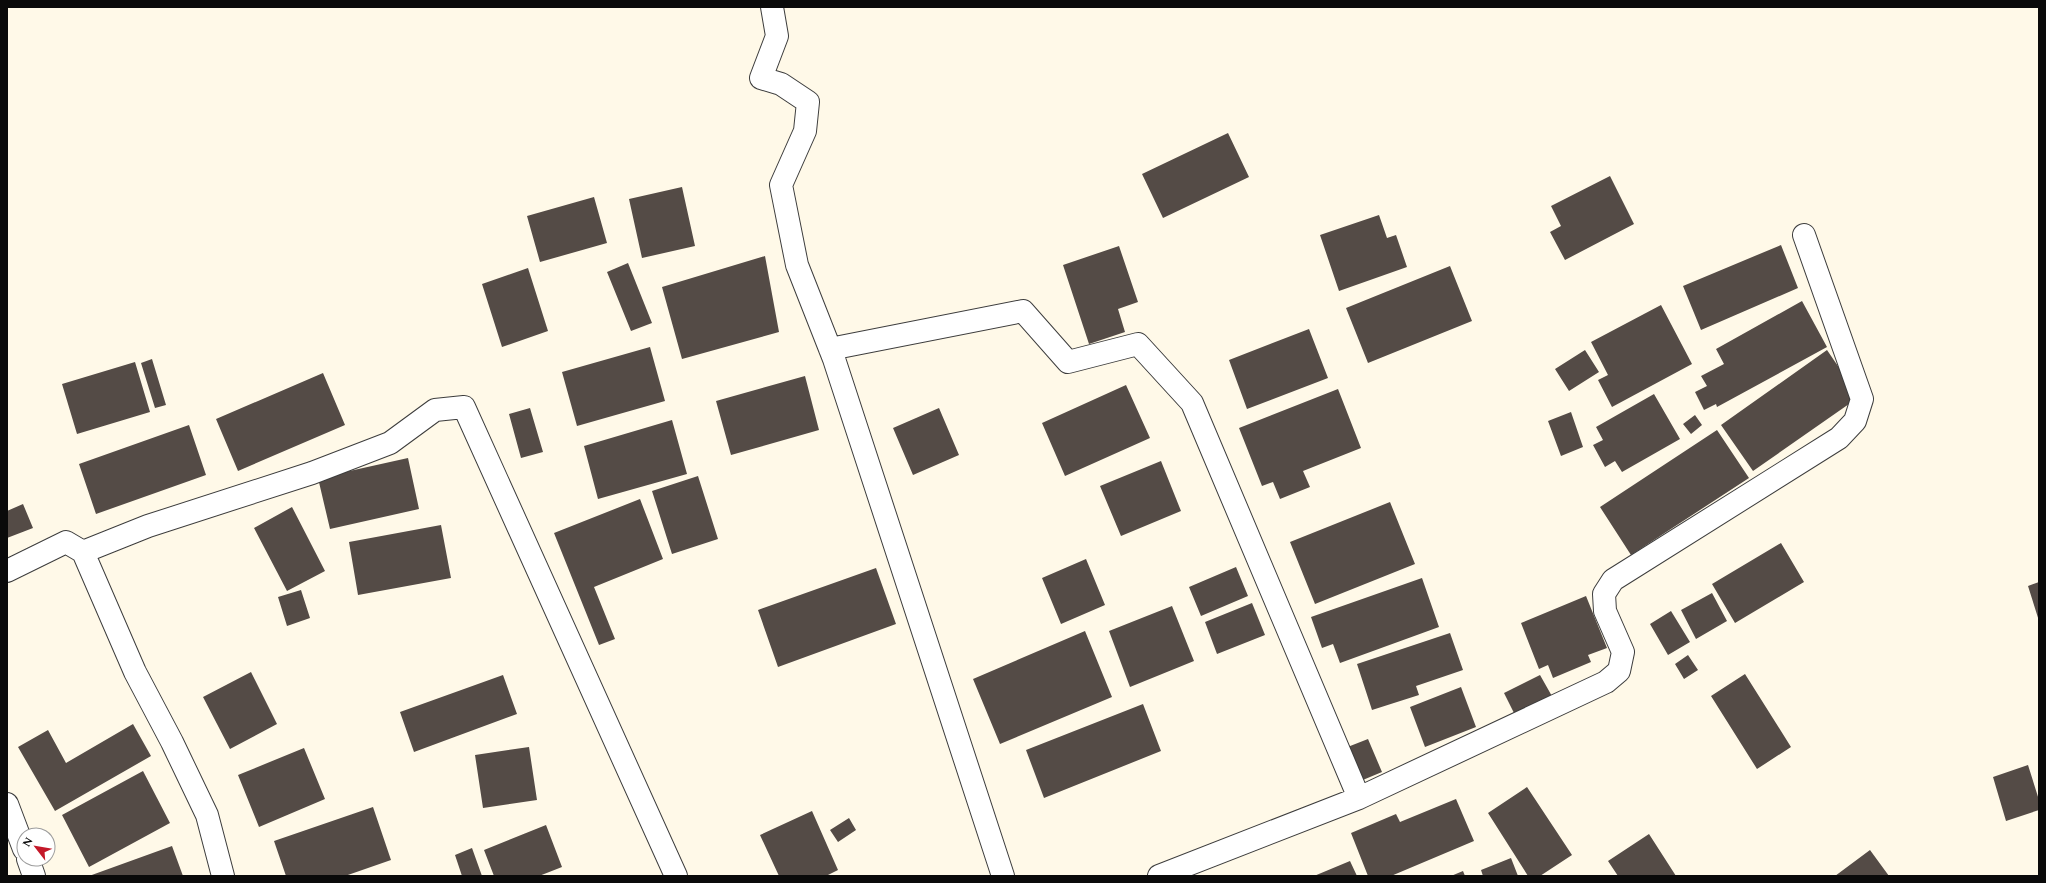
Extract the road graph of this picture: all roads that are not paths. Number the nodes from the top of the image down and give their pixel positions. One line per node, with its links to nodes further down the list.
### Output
1 (772, 7): 3 (street)
2 (1804, 235): 6 (street)
3 (830, 349): 6 (street); 11 (street)
4 (83, 552): 5 (street); 9 (street); 10 (street)
5 (7, 571)
6 (1359, 798): 12 (street)
7 (7, 804): 8 (street)
8 (16, 828)
9 (223, 876)
10 (676, 876)
11 (1003, 876)
12 (1159, 876)

